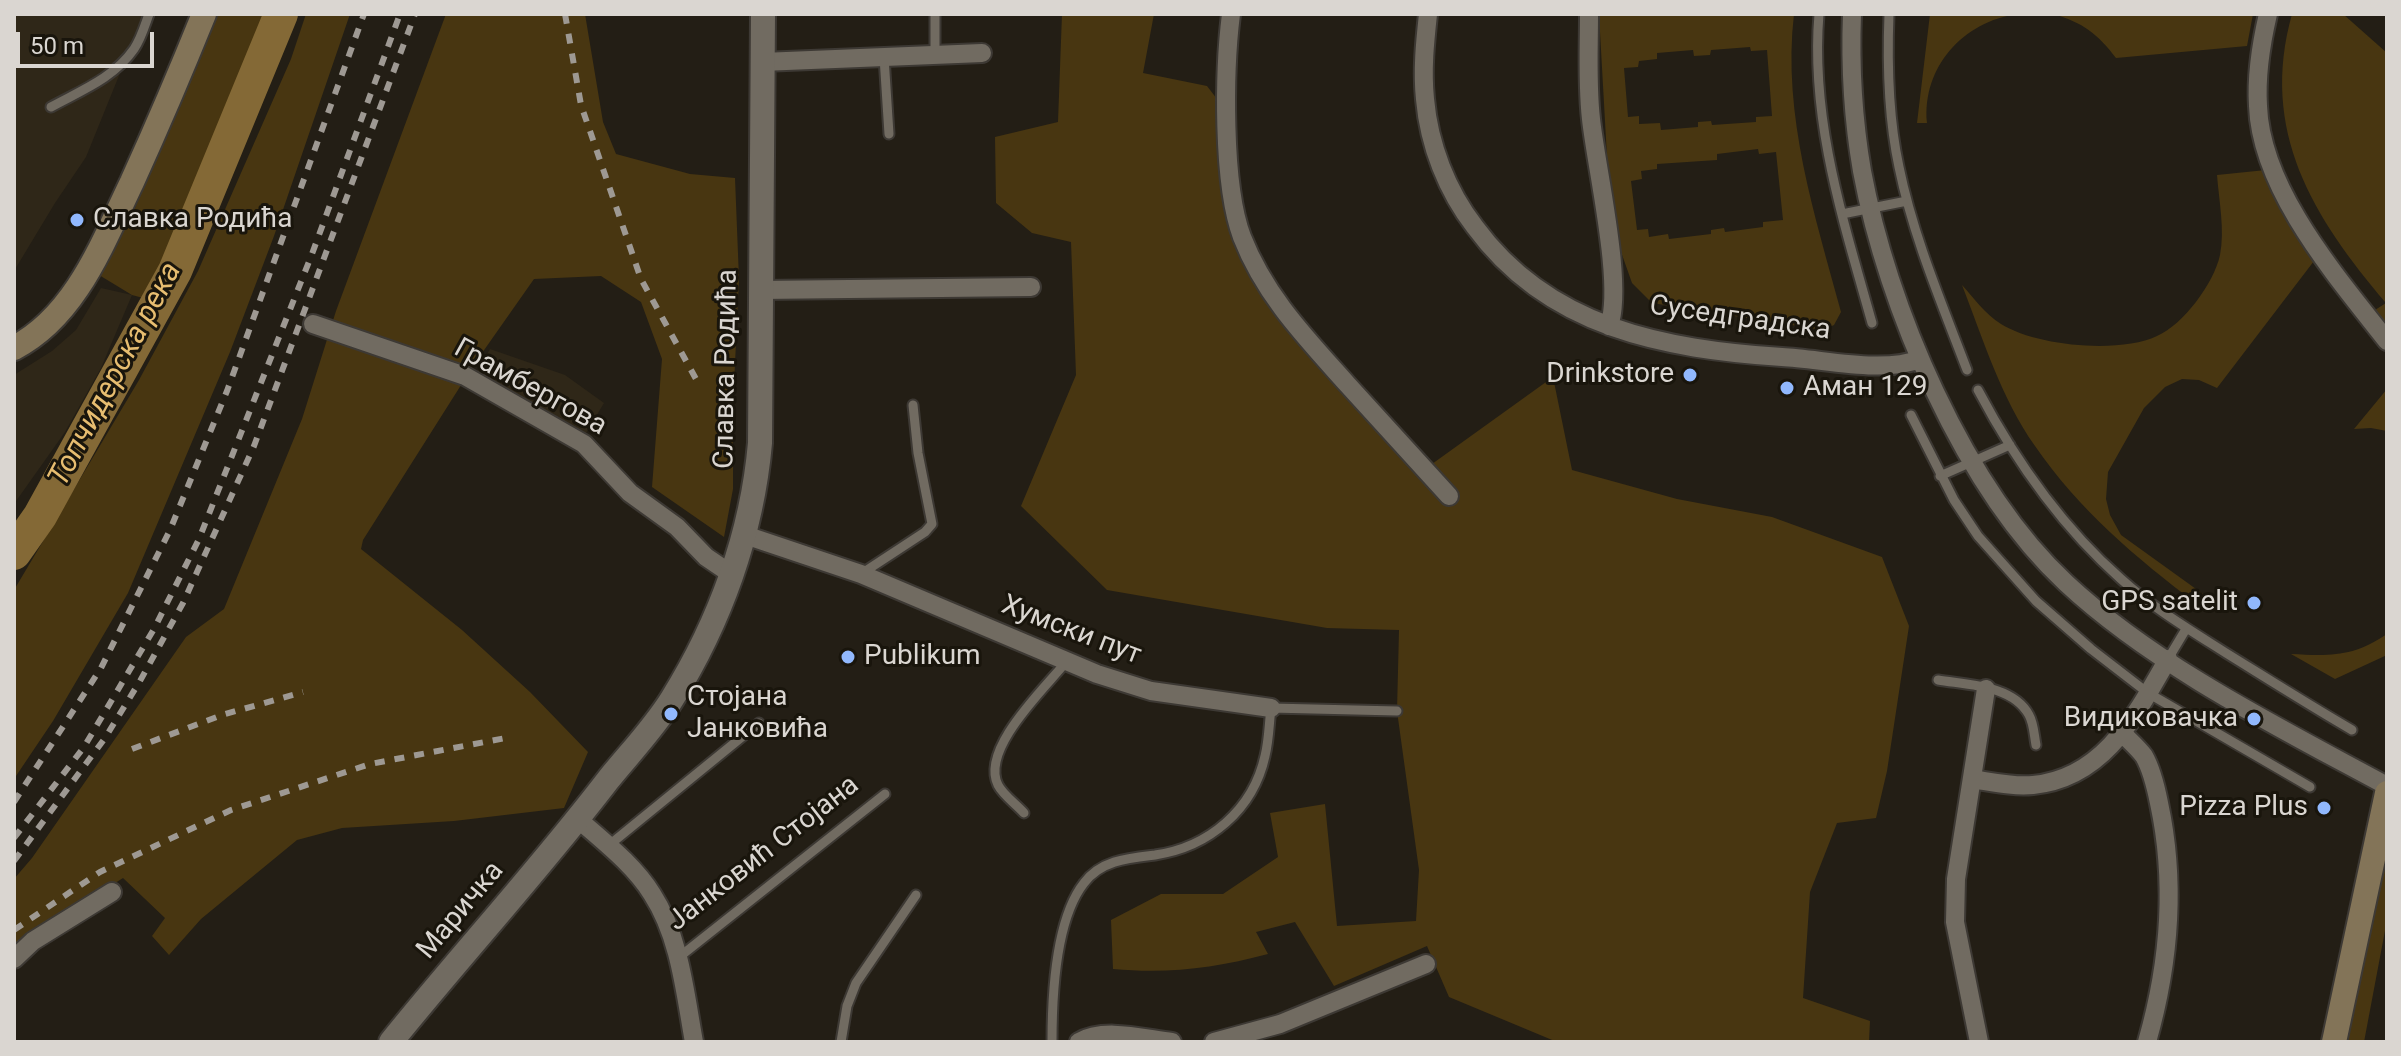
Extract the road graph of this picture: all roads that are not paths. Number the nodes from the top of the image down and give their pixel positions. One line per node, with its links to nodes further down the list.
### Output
1 (149, 14): 16 (lane)
2 (204, 14): 27 (main road)
3 (763, 14): 15 (street, Славка Родића)
4 (935, 14): 13 (lane)
5 (1231, 14): 36 (street)
6 (1428, 14): 25 (street, Суседградска)
7 (1589, 14): 25 (street)
8 (1819, 14): 20 (lane)
9 (1852, 14): 19 (street)
10 (1889, 14): 18 (lane)
11 (2268, 14): 26 (street)
12 (982, 53): 13 (street)
13 (935, 55): 14 (street)
14 (884, 57): 15 (street); 17 (lane)
15 (762, 62): 22 (street, Славка Родића)
16 (51, 107)
17 (889, 134)
18 (1907, 201): 19 (lane); 29 (lane)
19 (1871, 209): 20 (lane); 28 (street)
20 (1842, 214): 23 (lane)
21 (1031, 287): 22 (street)
22 (759, 290): 37 (street, Славка Родића)
23 (1872, 323)
24 (313, 324): 38 (street, Грамбергова)
25 (1609, 326): 28 (street, Суседградска)
26 (2387, 341)
27 (14, 348)
28 (1920, 359): 34 (street)
29 (1967, 370)
30 (1978, 390): 33 (lane)
31 (913, 405): 39 (lane)
32 (1911, 415): 35 (lane)
33 (2010, 445): 34 (lane); 40 (lane)
34 (1971, 460): 35 (lane); 41 (street)
35 (1940, 476): 45 (lane)
36 (1449, 496)
37 (745, 535): 38 (street, Славка Родића); 39 (street, Хумски пут)
38 (731, 574): 58 (street, Славка Родића)
39 (861, 574): 42 (street, Хумски пут)
40 (2186, 629): 41 (lane); 49 (lane)
41 (2168, 659): 45 (street); 53 (street)
42 (1066, 662): 46 (street, Хумски пут); 57 (lane)
43 (1938, 680): 44 (lane)
44 (1986, 689): 51 (lane); 52 (street)
45 (2148, 693): 50 (street); 54 (lane)
46 (1271, 708): 47 (lane, Хумски пут); 68 (lane)
47 (1397, 711)
48 (759, 723): 59 (lane)
49 (2352, 730)
50 (2123, 734): 52 (street); 73 (street)
51 (2036, 745)
52 (1972, 779): 72 (street)
53 (2387, 786)
54 (2310, 787)
55 (2387, 793): 74 (main road)
56 (885, 794): 62 (lane, Јанковић Стојана)
57 (1024, 813)
58 (578, 819): 59 (street, Јанковић Стојана); 65 (street, Маричка)
59 (608, 846): 62 (street, Јанковић Стојана)
60 (112, 892): 63 (street)
61 (916, 895): 67 (lane)
62 (678, 958): 66 (street, Јанковић Стојана)
63 (14, 959)
64 (1426, 964): 71 (street)
65 (391, 1042)
66 (694, 1042)
67 (841, 1042)
68 (1052, 1042)
69 (1079, 1042): 70 (street)
70 (1172, 1042)
71 (1214, 1042)
72 (1979, 1042)
73 (2147, 1042)
74 (2334, 1042)

